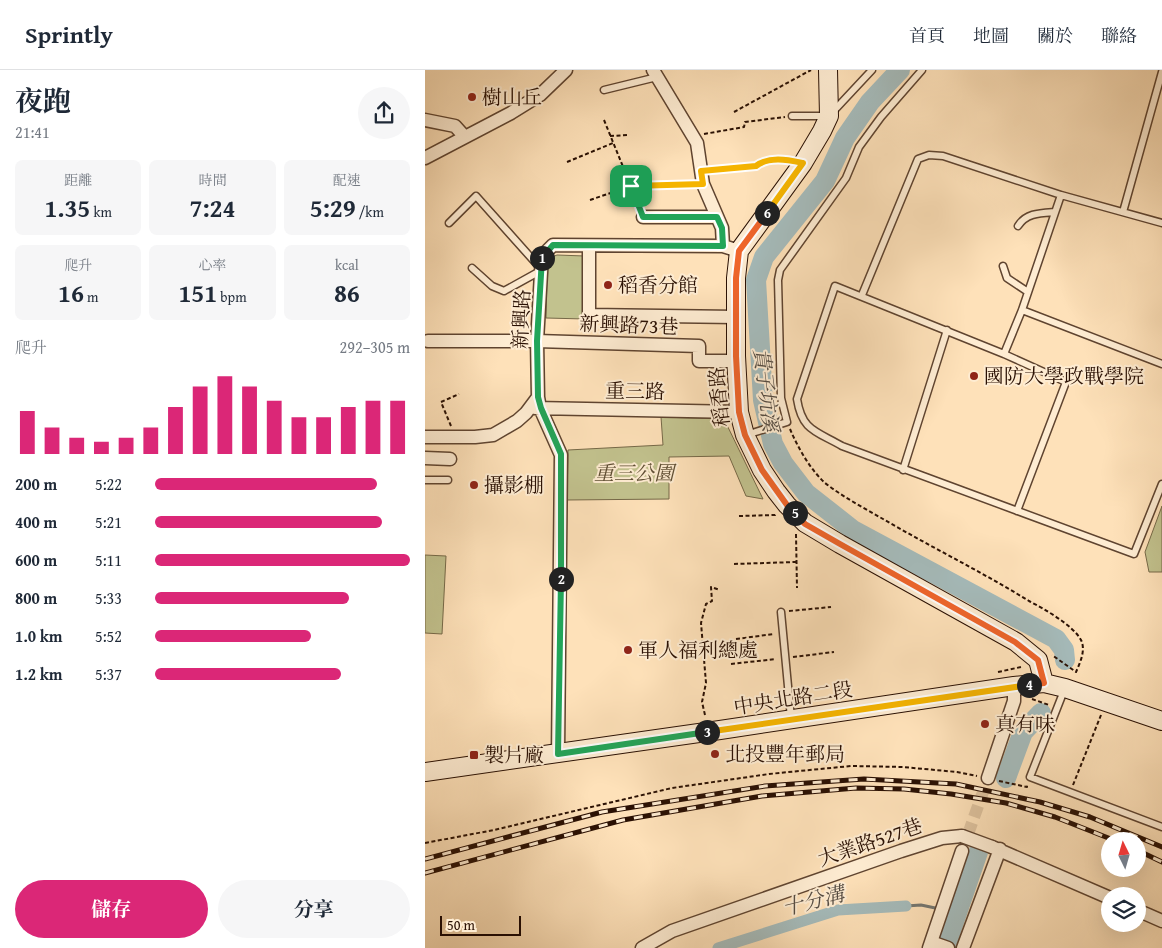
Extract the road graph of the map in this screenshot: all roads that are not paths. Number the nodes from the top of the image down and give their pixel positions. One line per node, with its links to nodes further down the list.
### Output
1 (565, 70): 12 (street)
2 (872, 70): 10 (lane)
3 (923, 70): 39 (lane)
4 (830, 71): 10 (street, 稻香路)
5 (1162, 72): 8 (lane)
6 (655, 74): 7 (lane); 18 (street)
7 (604, 90)
8 (1160, 90): 16 (lane)
9 (792, 116): 10 (lane)
10 (829, 116): 23 (street, 稻香路)
11 (425, 120): 12 (street)
12 (464, 136): 13 (street)
13 (425, 158)
14 (1061, 194): 15 (lane); 16 (lane); 28 (lane)
15 (1055, 212): 21 (lane); 27 (lane)
16 (1123, 212): 19 (lane)
17 (643, 217): 18 (street)
18 (717, 217): 23 (street)
19 (1162, 223)
20 (449, 224): 26 (lane)
21 (1017, 226)
22 (589, 246): 23 (street, 新興路); 26 (street, 新興路); 30 (street)
23 (731, 249): 30 (street, 稻香路)
24 (1003, 266): 27 (lane)
25 (472, 268): 26 (lane)
26 (541, 270): 33 (street, 新興路)
27 (1028, 292): 29 (lane)
28 (862, 295): 31 (lane); 43 (lane)
29 (1022, 310): 34 (lane); 36 (lane)
30 (736, 317): 35 (street, 稻香路)
31 (947, 330): 34 (lane); 43 (lane)
32 (428, 341): 33 (street)
33 (537, 341): 35 (street, 新興路73巷); 37 (street, 新興路)
34 (1004, 354): 47 (lane)
35 (736, 361): 38 (street, 稻香路)
36 (1162, 364)
37 (536, 404): 38 (street, 重三路); 40 (street); 54 (street)
38 (739, 412): 39 (street, 稻香路)
39 (753, 433): 49 (street, 稻香路)
40 (425, 437)
41 (425, 458): 42 (street)
42 (450, 459)
43 (903, 470): 47 (lane)
44 (425, 480): 45 (lane)
45 (448, 480)
46 (1162, 484): 47 (lane)
47 (1017, 511)
48 (781, 612): 52 (lane)
49 (1044, 683): 50 (street, 中央北路二段); 51 (street, 中央北路二段)
50 (1065, 688): 53 (street, 中央北路二段); 57 (lane)
51 (1021, 692): 52 (street, 中央北路二段); 56 (street)
52 (791, 719): 54 (street, 中央北路二段)
53 (1162, 721)
54 (558, 754): 55 (street, 中央北路二段)
55 (425, 772)
56 (989, 779)
57 (1162, 826)
58 (996, 848): 60 (street, 大業路527巷); 64 (street, 大業路527巷, bridge); 66 (street)
59 (961, 851): 63 (street)
60 (1101, 894)
61 (1146, 914): 62 (street)
62 (1162, 920)
63 (930, 945): 65 (street)
64 (642, 948)
65 (948, 948)
66 (963, 948)

